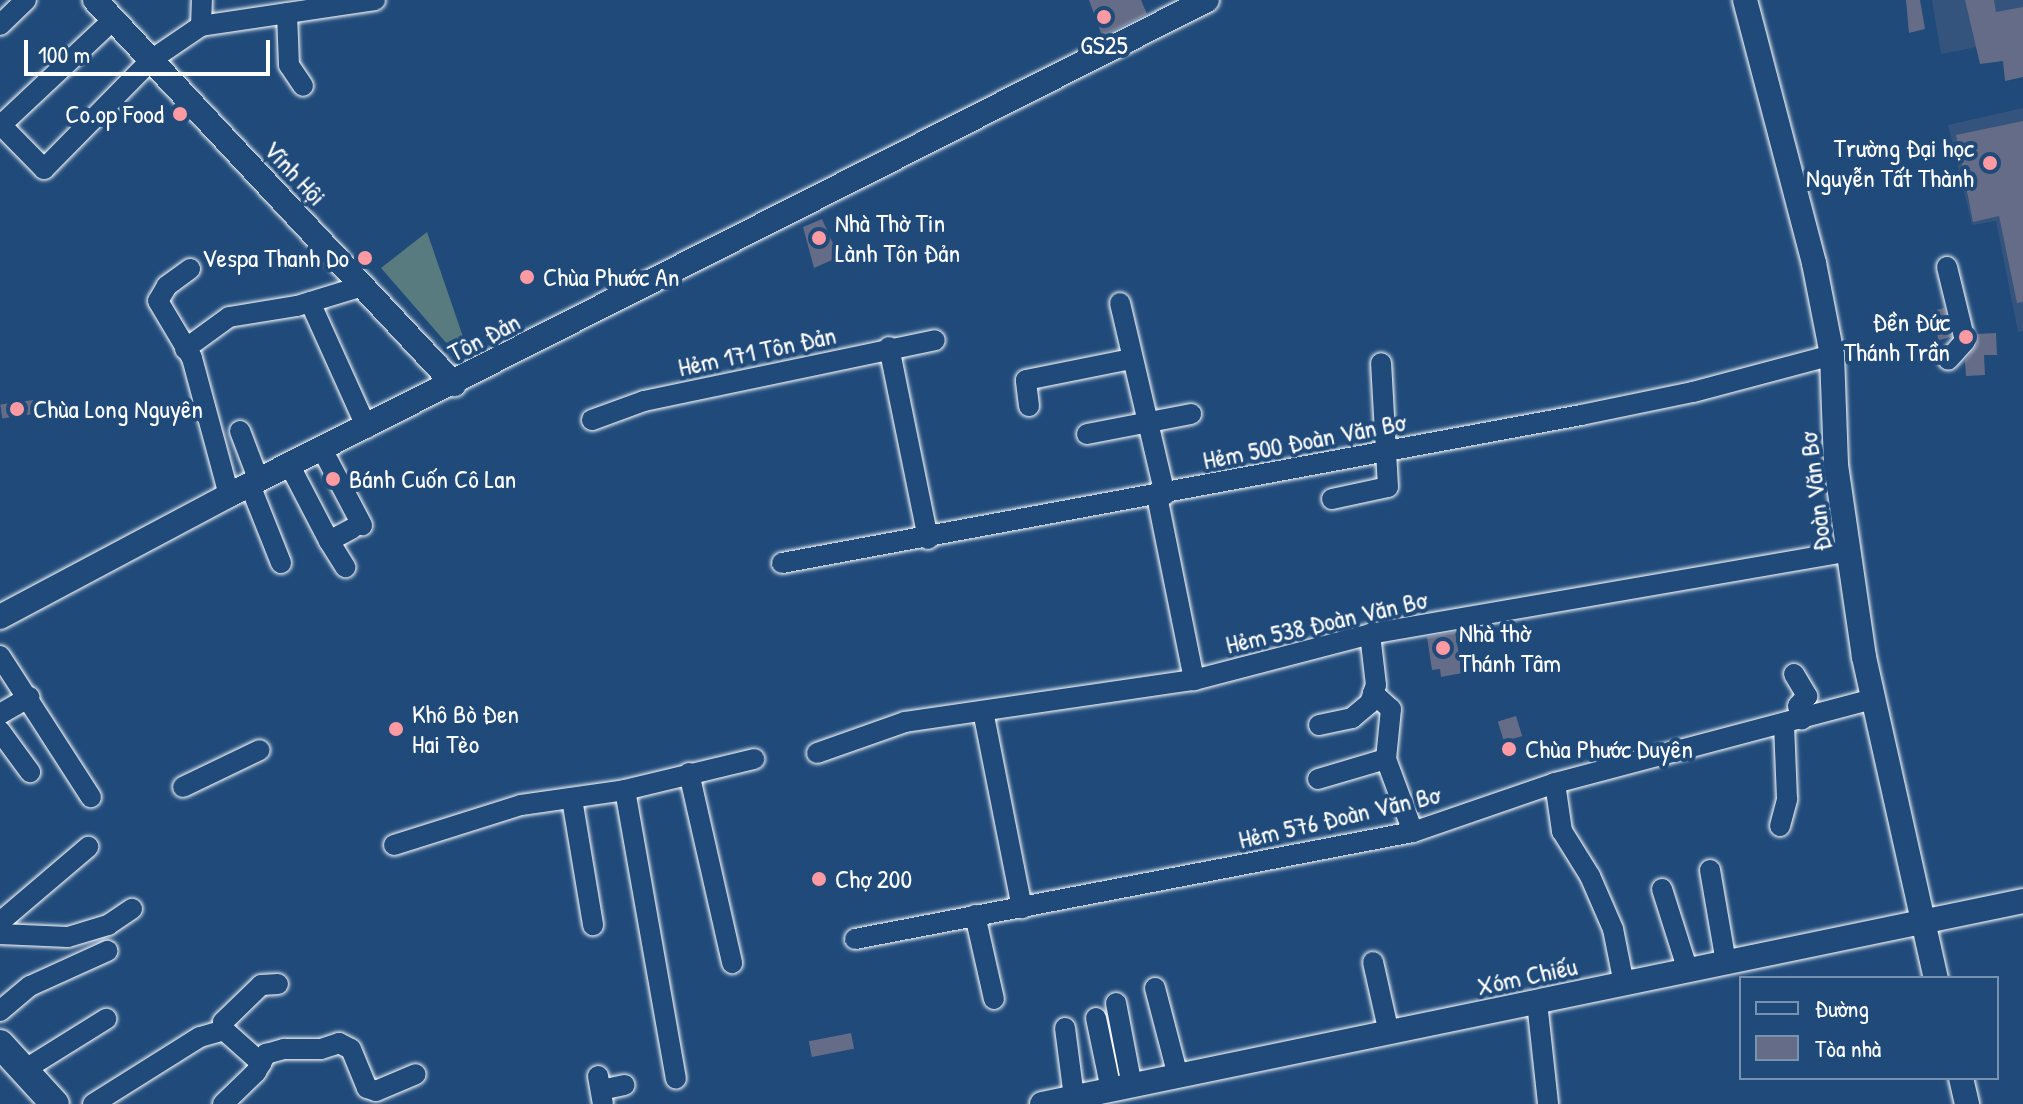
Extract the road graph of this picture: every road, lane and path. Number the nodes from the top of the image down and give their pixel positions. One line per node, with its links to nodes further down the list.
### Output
1 (26, 0): 9 (street)
2 (95, 0): 8 (street, Vĩnh Hội)
3 (375, 0): 7 (street)
4 (1207, 0): 25 (street, Tôn Đản)
5 (1745, 0): 21 (street, Đoàn Văn Bơ)
6 (202, 7): 7 (street); 10 (street)
7 (287, 13): 11 (street)
8 (113, 20): 10 (street, Vĩnh Hội); 12 (street)
9 (0, 25)
10 (151, 60): 12 (street); 15 (street, Vĩnh Hội)
11 (303, 86)
12 (0, 125)
13 (1947, 267): 23 (street)
14 (190, 269): 20 (street)
15 (363, 286): 16 (street); 25 (street, Vĩnh Hội)
16 (310, 302): 20 (street); 30 (street)
17 (1120, 303): 22 (street)
18 (935, 340): 19 (street, Hẻm 171 Tôn Đản)
19 (889, 347): 28 (street, Hẻm 171 Tôn Đản); 39 (street)
20 (185, 349): 36 (street)
21 (1832, 355): 34 (street, Hẻm 500 Đoàn Văn Bơ); 41 (street, Đoàn Văn Bơ)
22 (1131, 359): 26 (street); 29 (street)
23 (1948, 360)
24 (1381, 363): 34 (street)
25 (454, 384): 30 (street, Tôn Đản)
26 (1029, 406)
27 (1191, 414): 29 (street)
28 (592, 420)
29 (1147, 420): 32 (street); 37 (street)
30 (367, 428): 33 (street, Tôn Đản)
31 (240, 431): 36 (street)
32 (1087, 434)
33 (323, 451): 35 (street, Tôn Đản); 40 (street)
34 (1383, 453): 37 (street, Hẻm 500 Đoàn Văn Bơ); 38 (street)
35 (290, 466): 36 (street, Tôn Đản); 40 (street)
36 (246, 487): 42 (street); 45 (street, Tôn Đản)
37 (1161, 495): 39 (street, Hẻm 500 Đoàn Văn Bơ); 49 (street)
38 (1332, 499)
39 (928, 539): 43 (street, Hẻm 500 Đoàn Văn Bơ)
40 (329, 541): 44 (street)
41 (1850, 551): 46 (street, Hẻm 538 Đoàn Văn Bơ); 52 (street, Đoàn Văn Bơ)
42 (281, 563)
43 (782, 563)
44 (345, 567)
45 (0, 617)
46 (1370, 634): 49 (street, Hẻm 538 Đoàn Văn Bơ); 50 (street)
47 (0, 656): 51 (street)
48 (1794, 674): 55 (street)
49 (1194, 680): 53 (street, Hẻm 538 Đoàn Văn Bơ)
50 (1373, 693): 56 (street); 61 (street)
51 (29, 697): 54 (street); 68 (street)
52 (1872, 699): 55 (street, Hẻm 576 Đoàn Văn Bơ); 81 (street, Đoàn Văn Bơ)
53 (983, 711): 59 (street, Hẻm 538 Đoàn Văn Bơ); 77 (street)
54 (0, 714)
55 (1793, 721): 65 (street, Hẻm 576 Đoàn Văn Bơ); 70 (street)
56 (1319, 725)
57 (0, 731): 62 (street)
58 (260, 750): 66 (street)
59 (817, 753)
60 (754, 759): 63 (street)
61 (1386, 759): 64 (street); 71 (street)
62 (30, 772)
63 (689, 773): 67 (street); 87 (street)
64 (1318, 779)
65 (1555, 783): 71 (street, Hẻm 576 Đoàn Văn Bơ); 92 (street)
66 (183, 787)
67 (625, 790): 69 (street); 108 (street)
68 (91, 797)
69 (572, 799): 72 (street); 82 (street)
70 (1780, 826)
71 (1413, 832): 77 (street, Hẻm 576 Đoàn Văn Bơ)
72 (394, 845)
73 (88, 847): 80 (street)
74 (1710, 870): 88 (street)
75 (1662, 889): 89 (street)
76 (2023, 901): 81 (street, Xóm Chiếu)
77 (1022, 908): 79 (street, Hẻm 576 Đoàn Văn Bơ)
78 (132, 909): 83 (street)
79 (975, 915): 84 (street, Hẻm 576 Đoàn Văn Bơ); 94 (street)
80 (0, 922)
81 (1922, 922): 88 (street, Xóm Chiếu); 90 (street, Đoàn Văn Bơ)
82 (593, 925)
83 (0, 934)
84 (855, 939)
85 (107, 951): 97 (street)
86 (1373, 962): 102 (street)
87 (732, 963)
88 (1726, 963): 89 (street, Xóm Chiếu)
89 (1688, 971): 92 (street, Xóm Chiếu)
90 (1936, 976)
91 (278, 984): 101 (street)
92 (1624, 984): 95 (street, Xóm Chiếu)
93 (1155, 988): 107 (street)
94 (994, 999)
95 (1537, 1002): 102 (street, Xóm Chiếu); 118 (street)
96 (1116, 1003): 111 (street)
97 (0, 1011)
98 (1096, 1018): 111 (street)
99 (106, 1019): 105 (street)
100 (1065, 1028): 113 (street)
101 (224, 1030): 104 (street); 115 (street)
102 (1389, 1033): 107 (street, Xóm Chiếu)
103 (0, 1044): 105 (main road)
104 (261, 1063): 106 (street); 116 (street)
105 (24, 1070): 114 (main road)
106 (416, 1074)
107 (1178, 1076): 111 (street, Xóm Chiếu)
108 (676, 1079)
109 (1961, 1080): 119 (street)
110 (624, 1085): 112 (street)
111 (1122, 1088): 113 (street, Xóm Chiếu)
112 (601, 1090)
113 (1074, 1097): 117 (street, Xóm Chiếu)
114 (55, 1104)
115 (93, 1104)
116 (223, 1104)
117 (1042, 1104)
118 (1548, 1104)
119 (1967, 1104)

